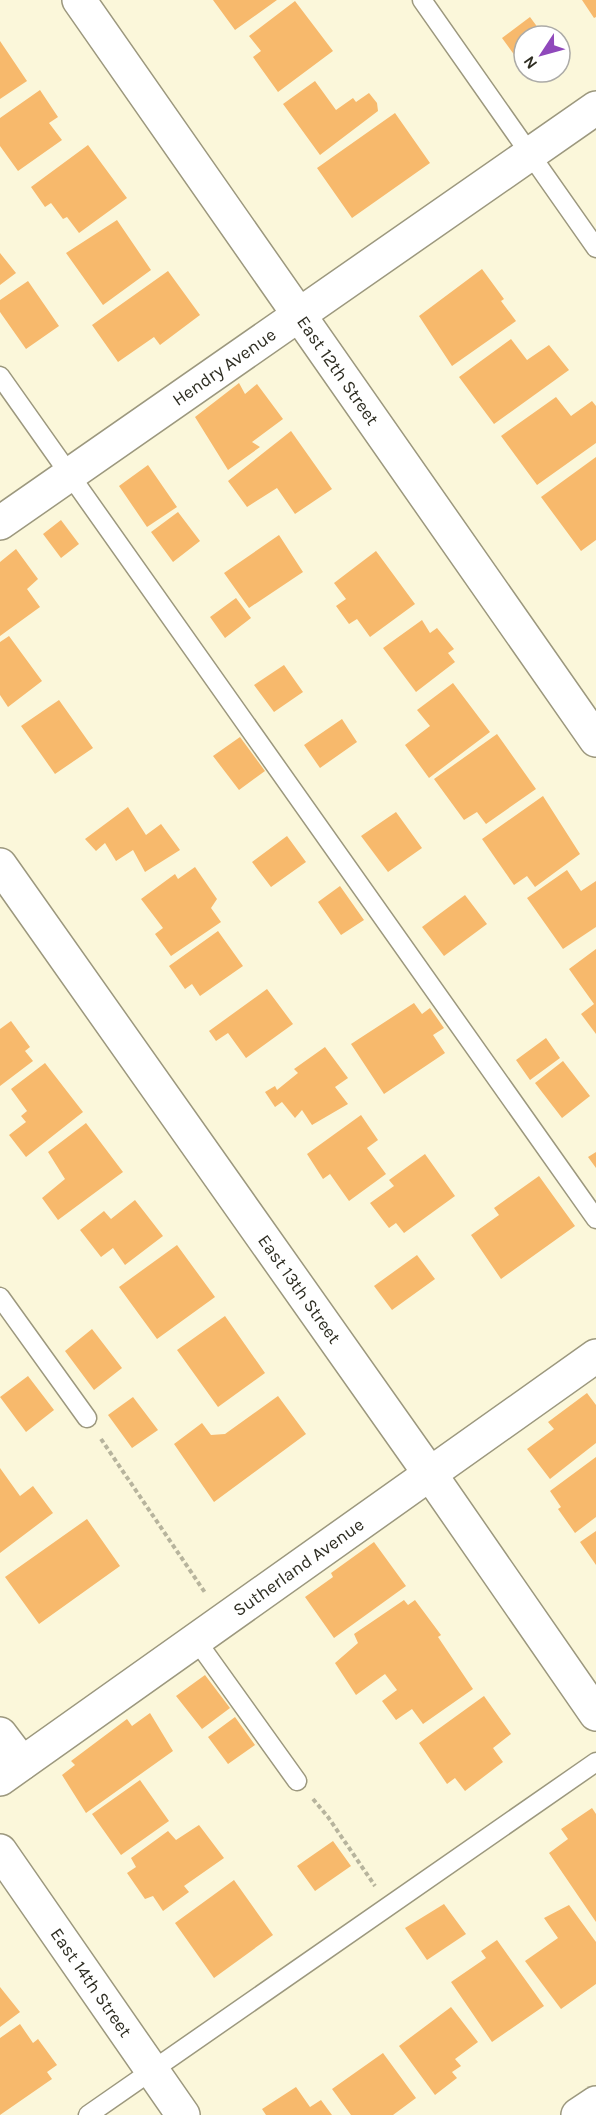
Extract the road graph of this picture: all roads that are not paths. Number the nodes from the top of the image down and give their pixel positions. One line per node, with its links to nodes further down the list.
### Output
1 (79, 0): 6 (street, East 12th Street)
2 (422, 0): 4 (lane)
3 (596, 108): 4 (street, Hendry Avenue)
4 (531, 155): 5 (lane); 6 (street, Hendry Avenue)
5 (596, 248)
6 (300, 314): 8 (street, Hendry Avenue); 10 (street, East 12th Street)
7 (0, 376): 8 (lane)
8 (70, 476): 9 (street, Hendry Avenue); 12 (lane)
9 (0, 523)
10 (596, 740)
11 (0, 865): 16 (street, East 13th Street)
12 (596, 1219)
13 (0, 1297): 15 (lane)
14 (596, 1356): 16 (street, Sutherland Avenue)
15 (87, 1418)
16 (430, 1474): 17 (street, Sutherland Avenue); 18 (street, East 13th Street)
17 (196, 1640): 21 (street, Sutherland Avenue); 22 (lane)
18 (596, 1713)
19 (0, 1734): 21 (street)
20 (596, 1762): 24 (lane)
21 (11, 1771)
22 (297, 1781)
23 (0, 1851): 24 (street, East 14th Street)
24 (152, 2071): 26 (lane); 27 (street, East 14th Street)
25 (596, 2103): 28 (street)
26 (88, 2115)
27 (183, 2115)
28 (578, 2115)

